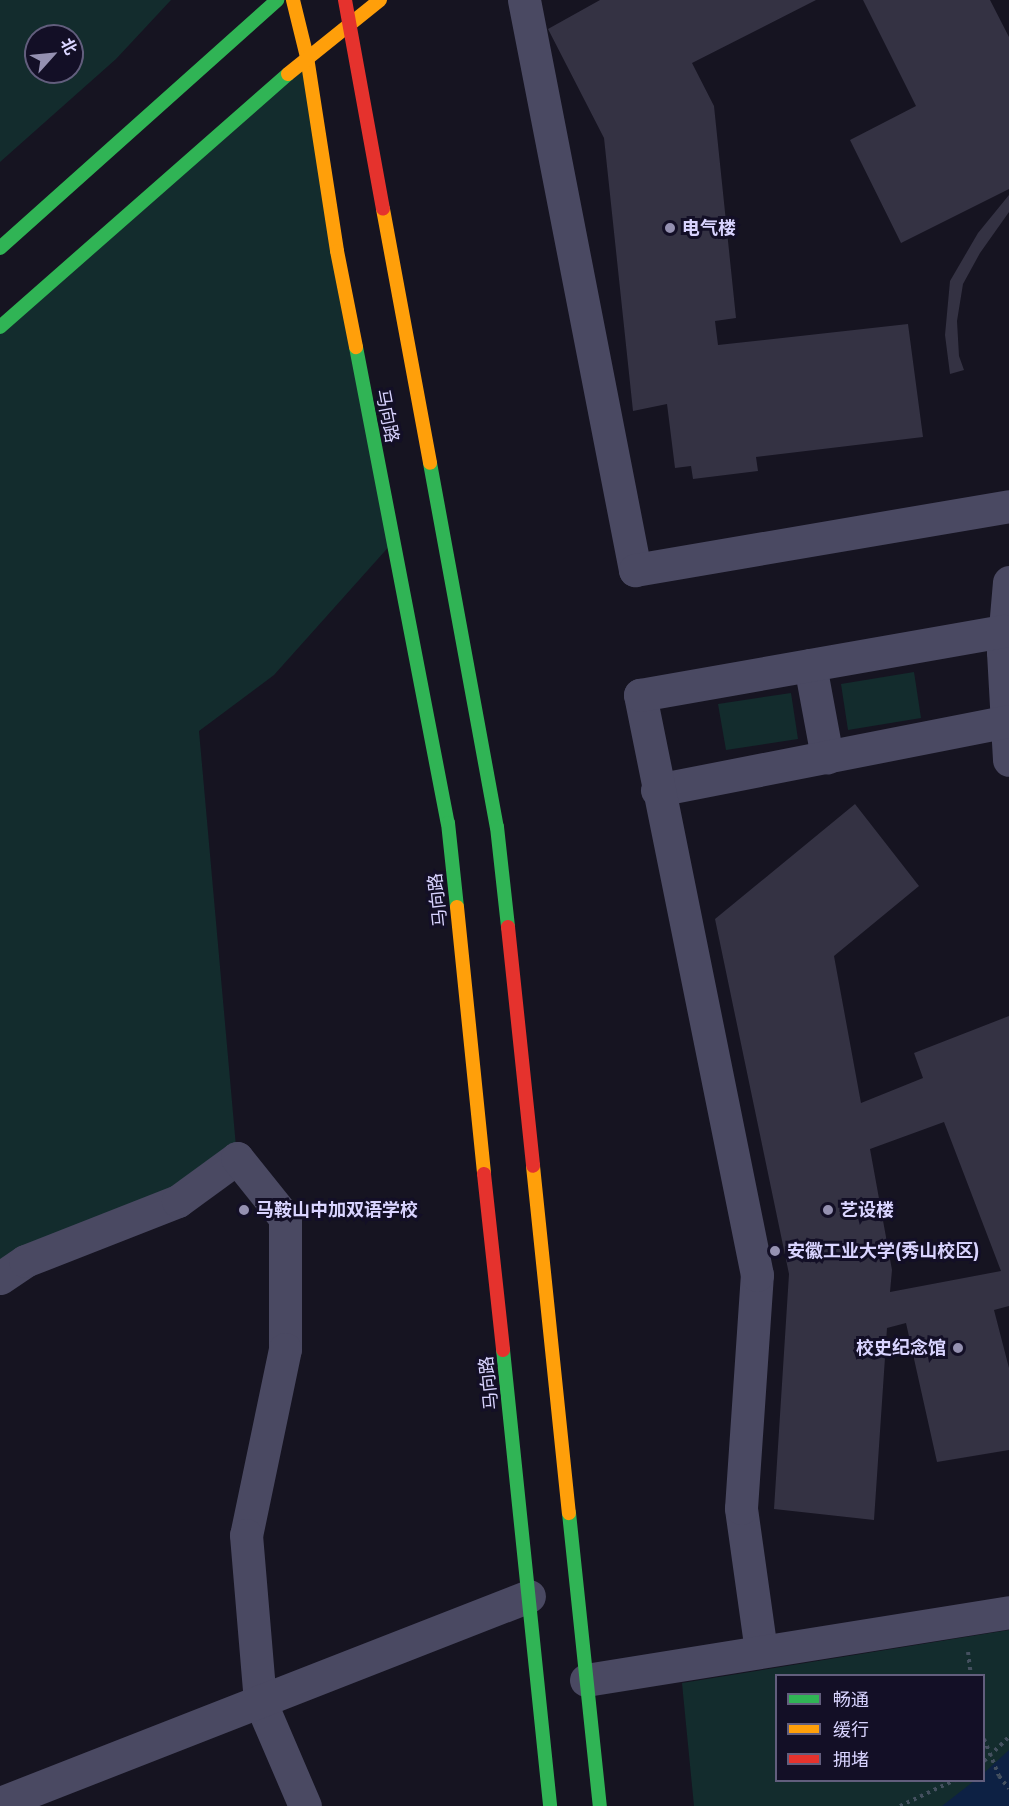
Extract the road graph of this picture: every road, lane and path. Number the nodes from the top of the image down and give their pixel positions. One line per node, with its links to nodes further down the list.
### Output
1 (277, 0): 8 (main road)
2 (294, 0): 7 (main road, 马向路)
3 (345, 0): 6 (main road, 马向路)
4 (380, 0): 6 (main road)
5 (524, 0): 10 (street)
6 (350, 21): 7 (main road); 22 (main road, 马向路)
7 (307, 57): 9 (main road); 19 (main road, 马向路)
8 (0, 248)
9 (0, 327)
10 (1009, 506)
11 (1009, 582): 12 (street)
12 (1004, 631): 13 (street); 14 (street)
13 (810, 665): 15 (street); 17 (street)
14 (1005, 722): 15 (street); 16 (street)
15 (828, 757): 17 (street)
16 (1009, 760)
17 (657, 790): 21 (street)
18 (0, 1278): 23 (street)
19 (529, 1596): 23 (street); 32 (main road, 马向路)
20 (1009, 1612): 21 (street)
21 (760, 1651): 22 (street)
22 (586, 1680): 33 (main road, 马向路)
23 (260, 1701): 30 (street); 31 (street)
24 (1009, 1737): 26 (path)
25 (985, 1742): 26 (path)
26 (989, 1756): 27 (path); 29 (path)
27 (985, 1760)
28 (951, 1782): 34 (path)
29 (1009, 1789)
30 (0, 1803)
31 (305, 1806)
32 (550, 1806)
33 (600, 1806)
34 (900, 1806)

